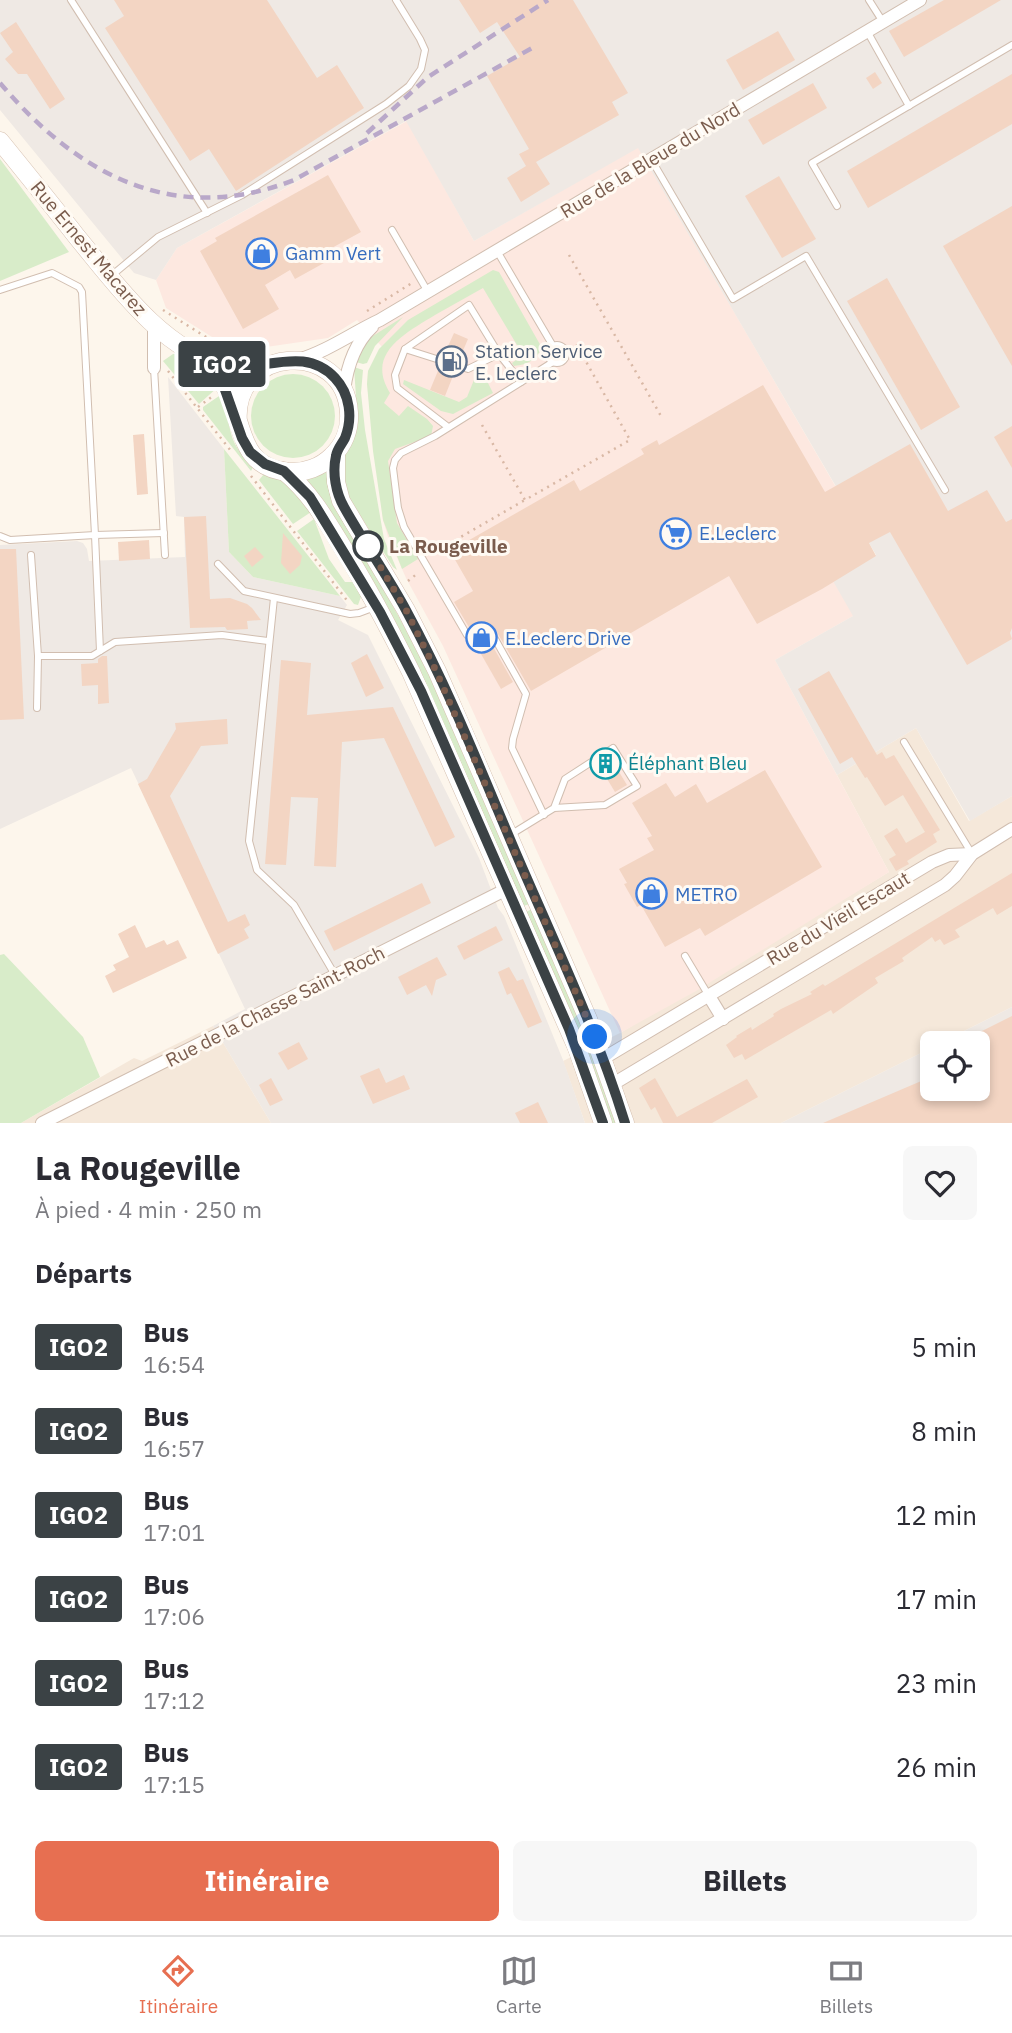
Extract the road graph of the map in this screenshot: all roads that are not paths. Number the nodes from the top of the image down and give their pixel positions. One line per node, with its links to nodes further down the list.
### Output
1 (71, 0): 12 (lane)
2 (396, 0): 12 (lane)
3 (920, 0): 5 (street, Rue de la Bleue du Nord)
4 (871, 1): 5 (lane)
5 (883, 22): 6 (street, Rue de la Bleue du Nord)
6 (867, 31): 8 (lane); 10 (street, Rue de la Bleue du Nord)
7 (1012, 45): 8 (lane)
8 (909, 106): 11 (lane)
9 (0, 141): 15 (main road, Rue Ernest Macarez)
10 (651, 159): 14 (street, Rue de la Bleue du Nord); 34 (lane)
11 (837, 206)
12 (207, 213): 15 (lane)
13 (392, 230): 17 (lane)
14 (497, 251): 17 (street, Rue de la Bleue du Nord); 20 (lane)
15 (110, 277): 18 (main road, Rue Ernest Macarez)
16 (0, 290): 37 (lane)
17 (428, 292): 19 (street, Rue de la Bleue du Nord)
18 (158, 317): 21 (main road, Rue Ernest Macarez); 25 (street)
19 (380, 320): 24 (street, Rue de la Bleue du Nord); 29 (street, Rue de la Bleue du Nord)
20 (553, 346): 26 (lane); 26 (lane)
21 (186, 348): 27 (main road, Rue Ernest Macarez); 30 (main road, Rue Ernest Macarez)
22 (405, 349): 23 (lane); 23 (lane); 31 (lane)
23 (499, 354): 28 (lane)
24 (298, 360): 27 (main road, Rue Ernest Macarez); 29 (main road)
25 (154, 362): 35 (lane)
26 (553, 362): 28 (lane)
27 (270, 365): 30 (main road)
28 (521, 382): 31 (lane)
29 (344, 391): 32 (main road)
30 (237, 423): 33 (main road, Rue Ernest Macarez)
31 (448, 427): 49 (lane)
32 (336, 452): 33 (main road); 51 (main road)
33 (284, 471): 42 (main road, Rue Ernest Macarez)
34 (944, 490)
35 (164, 533): 37 (lane); 39 (lane)
36 (0, 536): 37 (lane)
37 (95, 536): 44 (lane)
38 (31, 555): 45 (lane)
39 (165, 555)
40 (218, 564): 41 (lane)
41 (274, 598): 42 (lane); 43 (lane)
42 (377, 606): 53 (main road, Rue Ernest Macarez)
43 (268, 641): 44 (lane); 55 (lane)
44 (100, 651): 45 (lane)
45 (38, 656): 46 (lane)
46 (37, 709)
47 (904, 742): 52 (lane)
48 (554, 808): 48 (lane); 49 (lane)
49 (544, 815): 51 (lane)
50 (1012, 829): 52 (street, Rue du Vieil Escaut)
51 (509, 836): 58 (main road)
52 (972, 853): 56 (street, Rue du Vieil Escaut); 57 (street, Rue du Vieil Escaut)
53 (507, 889): 55 (street, Rue de la Chasse Saint-Roch); 61 (main road, Rue Ernest Macarez)
54 (685, 956): 56 (lane)
55 (335, 975): 60 (street, Rue de la Chasse Saint-Roch)
56 (709, 996): 57 (street); 58 (street, Rue du Vieil Escaut)
57 (723, 1019): 59 (street, Rue du Vieil Escaut)
58 (604, 1058): 59 (main road)
59 (613, 1084): 62 (main road)
60 (42, 1123)
61 (603, 1123)
62 (625, 1123)

